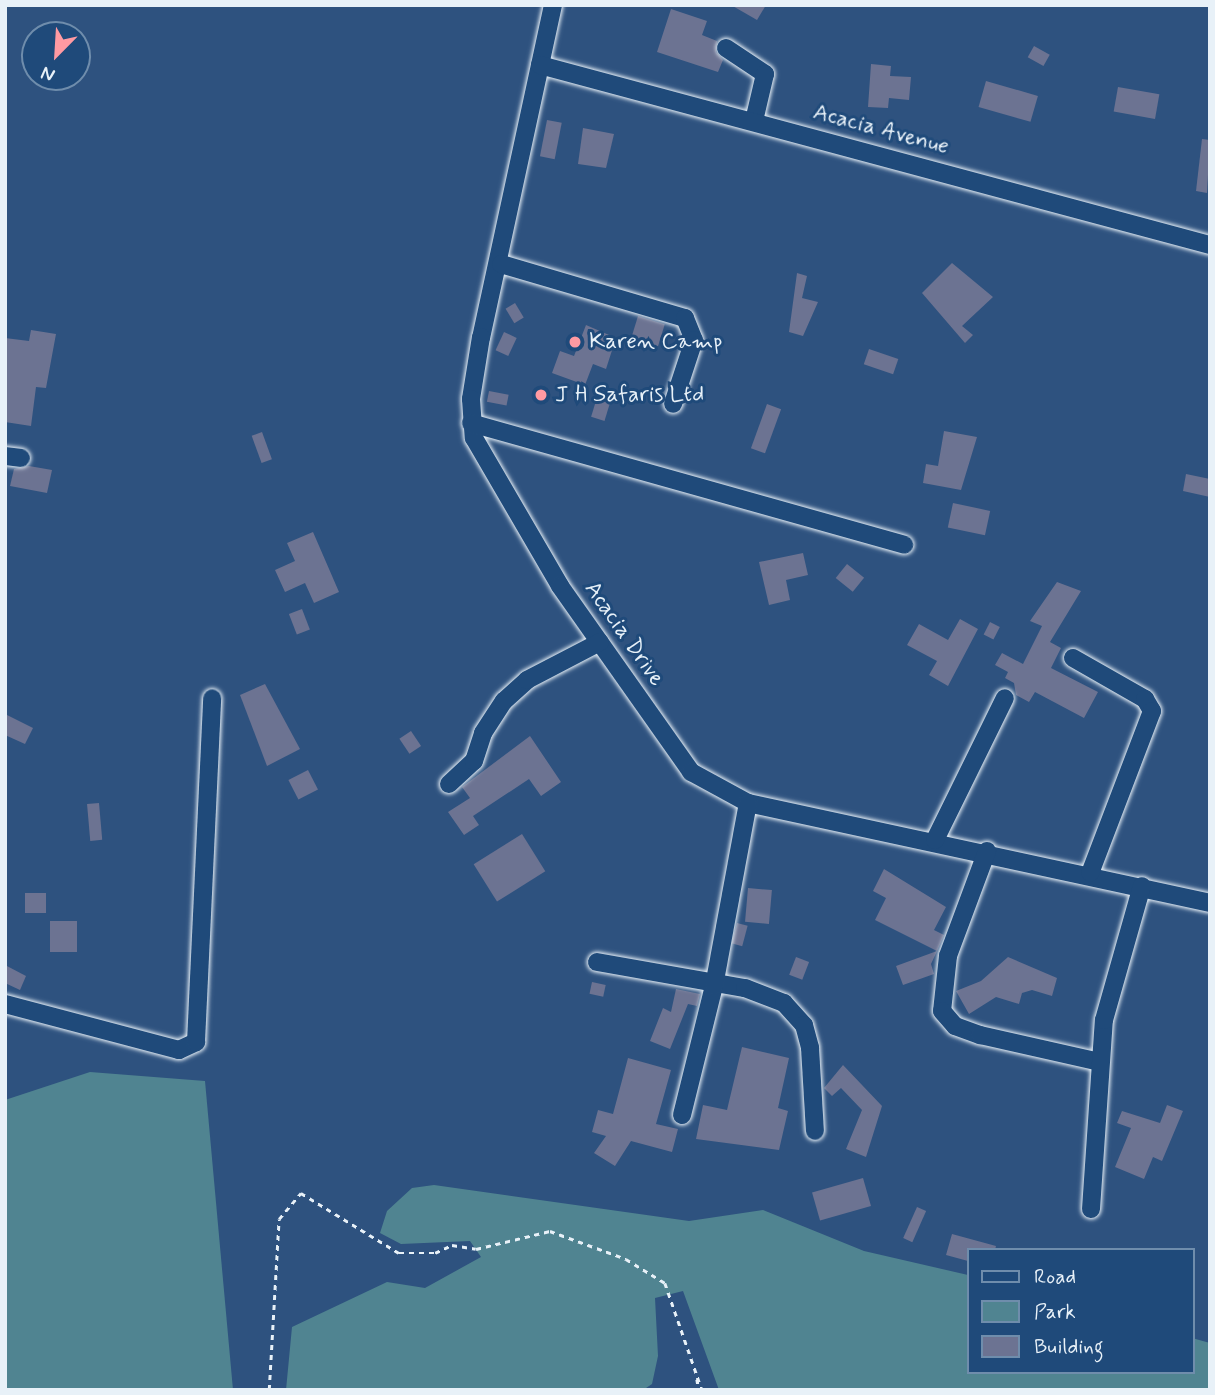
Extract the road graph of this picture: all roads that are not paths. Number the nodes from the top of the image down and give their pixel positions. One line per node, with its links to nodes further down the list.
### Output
1 (553, 5): 3 (street, Acacia Drive)
2 (726, 48): 4 (street)
3 (540, 65): 4 (street, Acacia Avenue); 6 (street, Acacia Drive)
4 (754, 121): 5 (street, Acacia Avenue)
5 (1210, 245)
6 (501, 264): 7 (street); 8 (street, Acacia Drive)
7 (673, 404)
8 (471, 423): 9 (street); 10 (street, Acacia Drive)
9 (904, 545)
10 (600, 642): 14 (street); 15 (street, Acacia Drive)
11 (1073, 658): 18 (street)
12 (212, 698): 23 (street)
13 (1006, 698): 16 (street)
14 (449, 784)
15 (748, 803): 16 (street, Acacia Drive); 22 (street)
16 (935, 840): 17 (street, Acacia Drive)
17 (987, 851): 18 (street, Acacia Drive); 24 (street)
18 (1090, 873): 19 (street, Acacia Drive)
19 (1142, 886): 20 (street, Acacia Drive); 24 (street)
20 (1210, 903)
21 (597, 962): 22 (street)
22 (714, 986): 25 (street); 26 (street)
23 (5, 1004)
24 (1100, 1062): 27 (street)
25 (682, 1115)
26 (815, 1131)
27 (1091, 1209)

